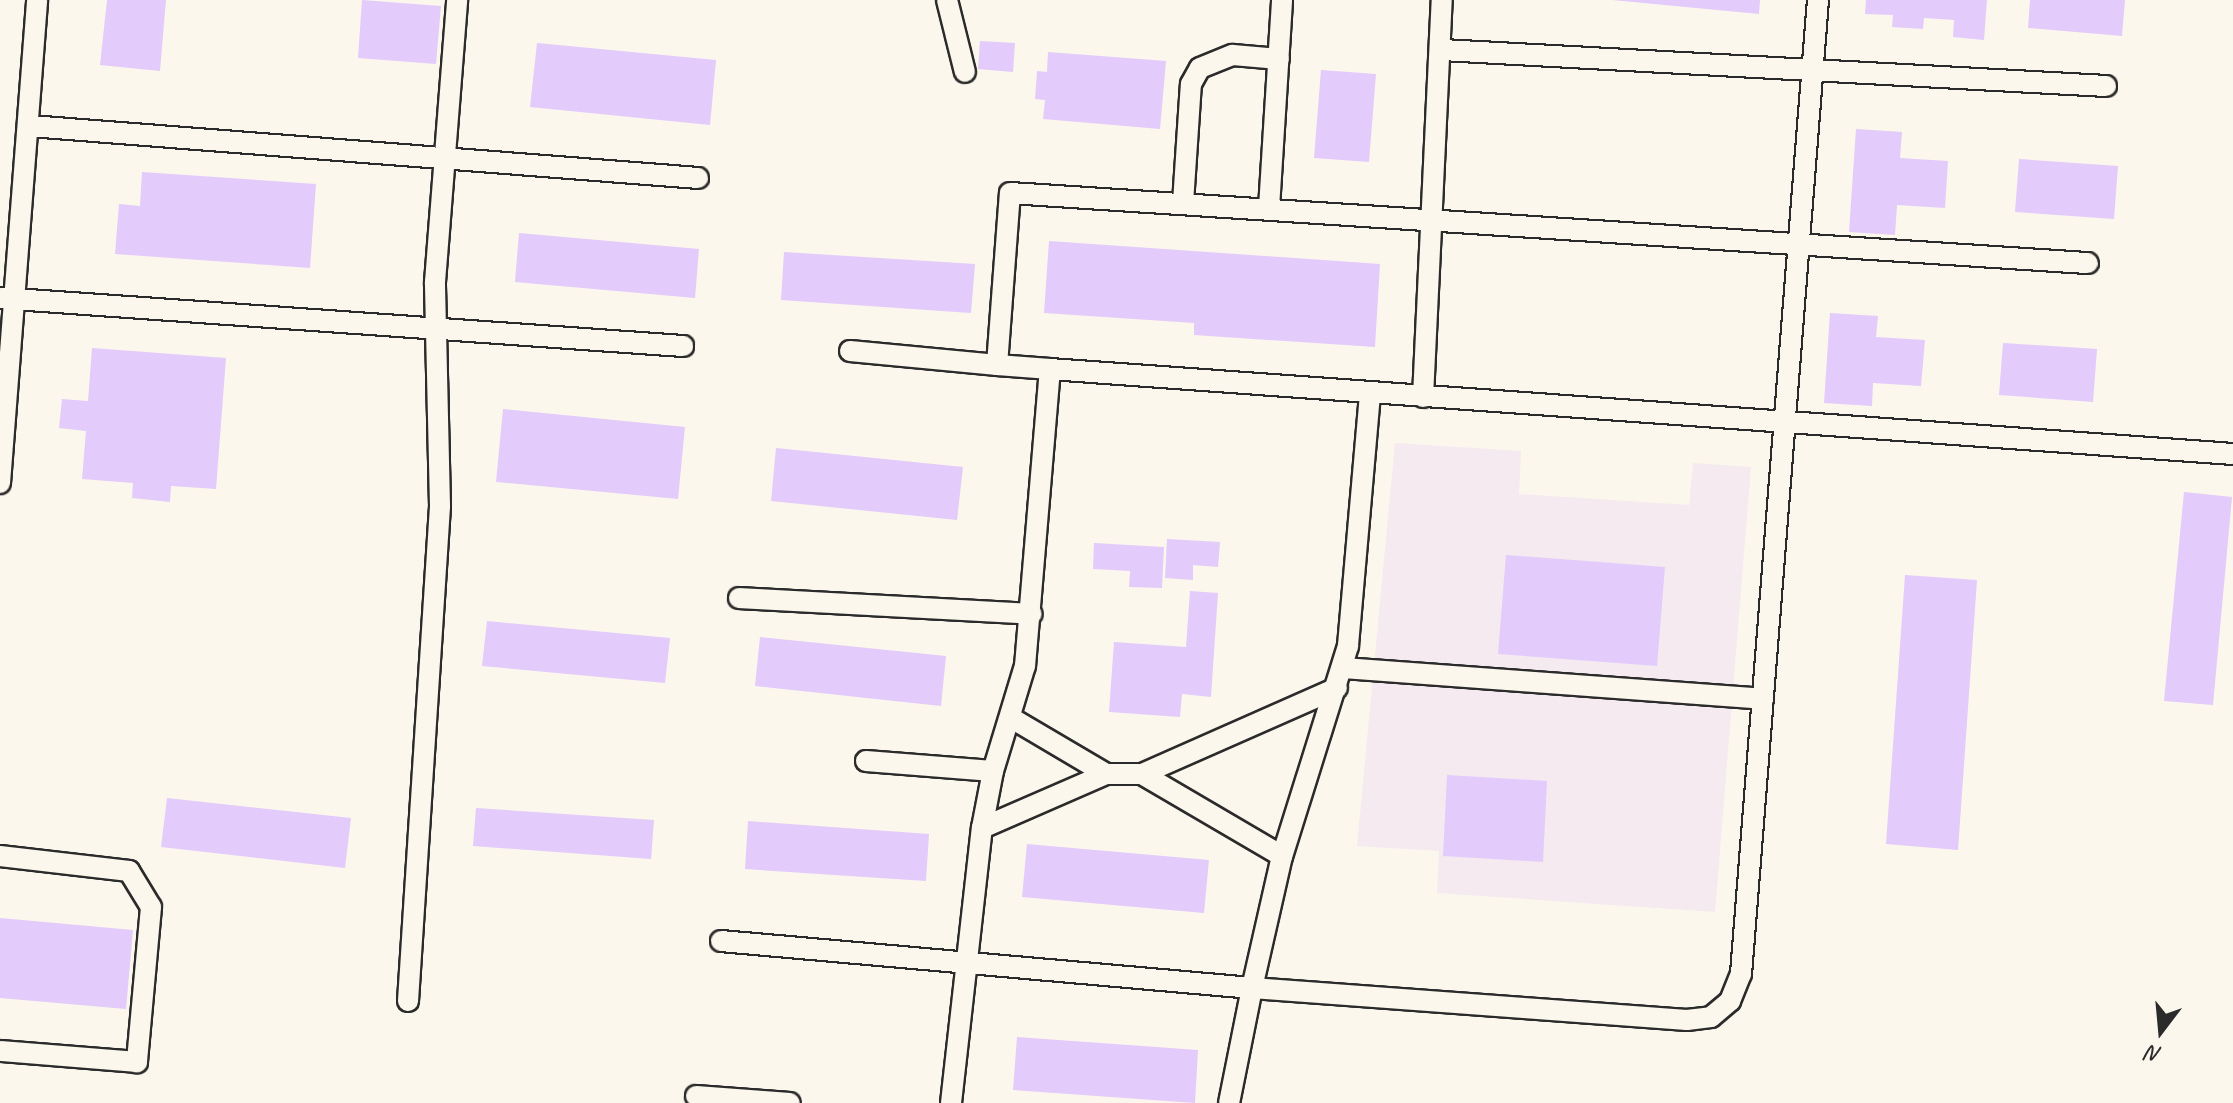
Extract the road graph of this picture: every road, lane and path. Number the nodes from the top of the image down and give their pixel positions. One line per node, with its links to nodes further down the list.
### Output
1 (37, 0): 12 (lane)
2 (457, 0): 13 (lane)
3 (947, 0): 10 (lane)
4 (1282, 0): 8 (lane)
5 (1442, 0): 7 (lane)
6 (1818, 0): 9 (lane)
7 (1442, 50): 9 (lane); 17 (lane)
8 (1279, 59): 15 (lane); 16 (lane)
9 (1813, 66): 11 (lane); 18 (lane)
10 (965, 72)
11 (2106, 86)
12 (30, 126): 13 (lane); 20 (lane)
13 (445, 160): 14 (lane); 21 (lane)
14 (698, 178)
15 (1183, 203): 16 (lane); 24 (lane)
16 (1269, 208): 17 (lane)
17 (1433, 220): 18 (lane); 27 (lane)
18 (1800, 241): 19 (lane); 28 (lane)
19 (2088, 263)
20 (8, 298): 21 (lane); 30 (lane)
21 (435, 328): 22 (lane); 47 (lane)
22 (683, 346)
23 (850, 351): 24 (lane)
24 (997, 365): 25 (lane)
25 (1050, 369): 26 (lane); 32 (lane)
26 (1370, 394): 27 (lane); 33 (lane)
27 (1423, 397): 28 (lane)
28 (1786, 421): 29 (lane); 35 (lane)
29 (2233, 454)
30 (0, 483)
31 (739, 598): 32 (lane)
32 (1032, 614): 36 (lane)
33 (1343, 668): 34 (lane); 35 (lane)
34 (1337, 688): 40 (lane); 43 (lane)
35 (1763, 699): 46 (lane)
36 (1013, 719): 38 (lane); 39 (lane)
37 (866, 761): 38 (lane)
38 (993, 771): 41 (lane)
39 (1106, 774): 40 (lane); 41 (lane)
40 (1142, 774): 43 (lane)
41 (982, 828): 45 (lane)
42 (0, 856): 48 (lane)
43 (1282, 856): 46 (lane)
44 (721, 941): 45 (lane)
45 (965, 962): 46 (lane); 51 (lane)
46 (1252, 988): 52 (lane)
47 (408, 1001)
48 (0, 1051)
49 (696, 1096): 50 (lane)
50 (790, 1103)
51 (951, 1103)
52 (1229, 1103)

